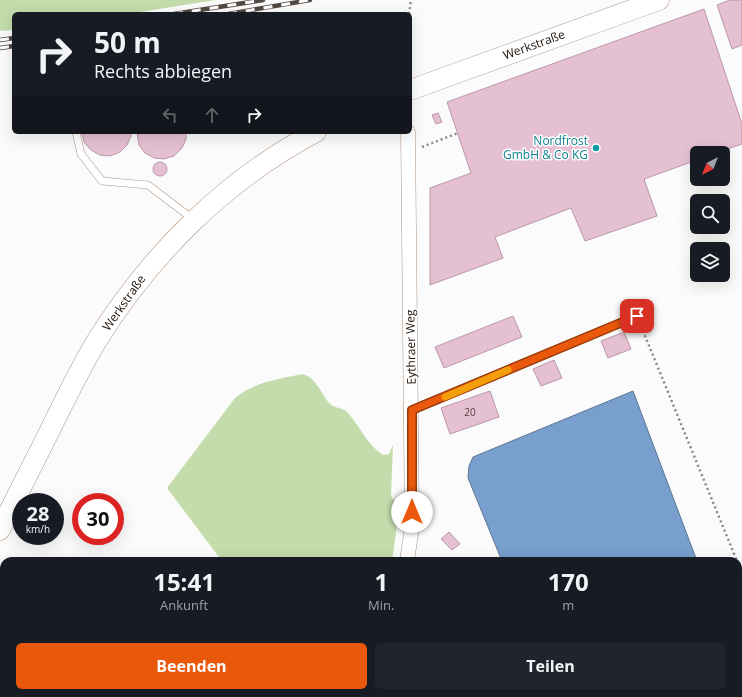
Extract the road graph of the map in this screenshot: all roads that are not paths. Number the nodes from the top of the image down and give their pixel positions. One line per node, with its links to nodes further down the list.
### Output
1 (659, 0): 2 (main road, Werkstraße)
2 (412, 89)
3 (76, 134): 6 (lane)
4 (313, 134): 6 (main road, Werkstraße)
5 (408, 134): 8 (street, Eythraer Weg)
6 (194, 220): 9 (main road, Werkstraße)
7 (637, 316): 8 (lane)
8 (412, 410): 10 (street, Eythraer Weg)
9 (0, 530)
10 (408, 557)

